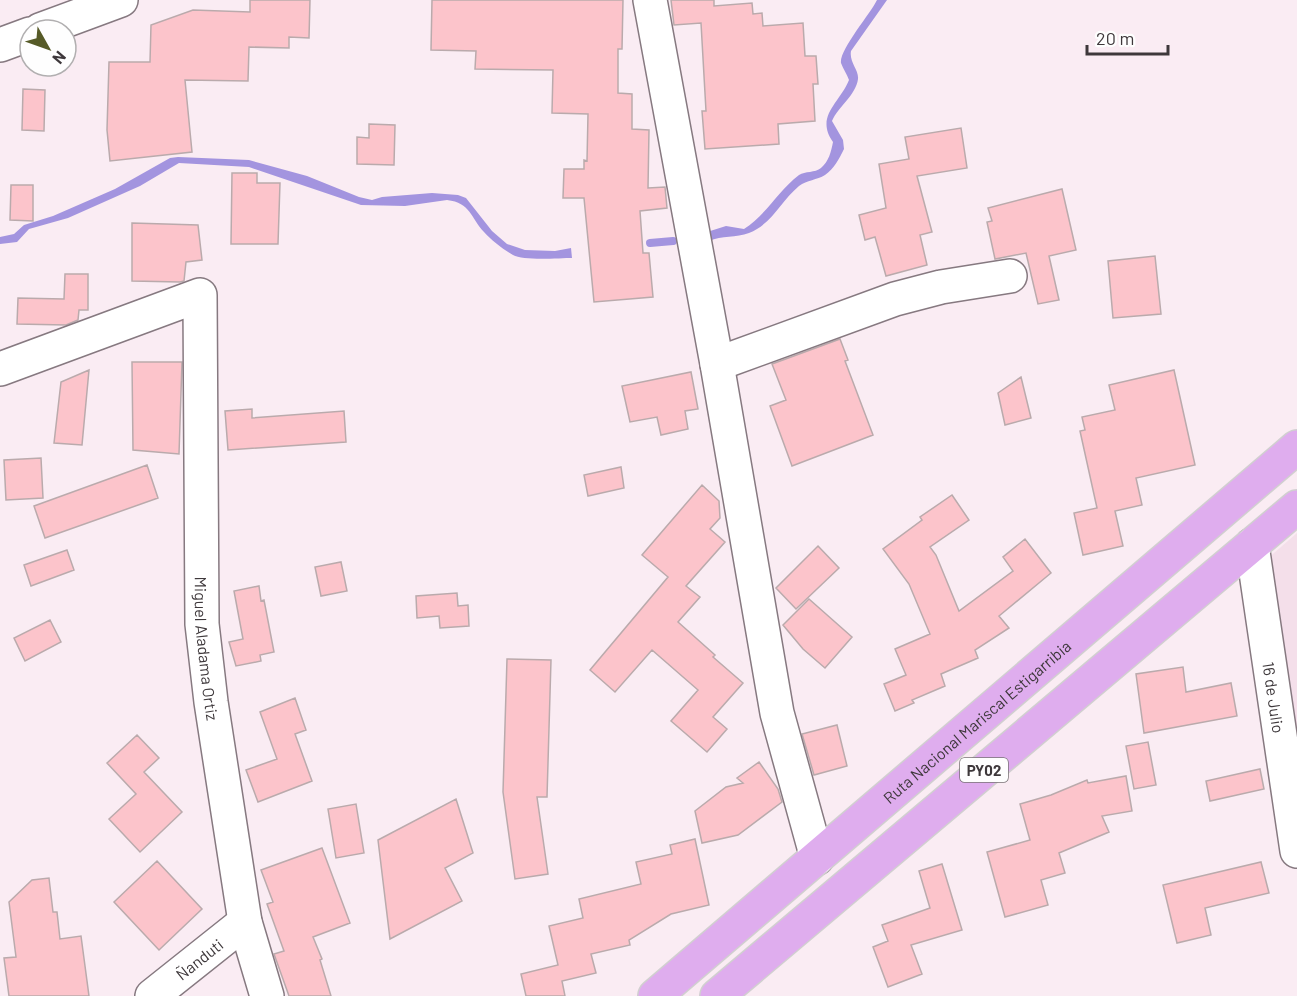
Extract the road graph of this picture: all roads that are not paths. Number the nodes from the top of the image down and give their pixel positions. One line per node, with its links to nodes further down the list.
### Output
1 (121, 0): 3 (street)
2 (650, 0): 7 (street)
3 (72, 18)
4 (18, 38): 5 (street)
5 (0, 45)
6 (1010, 276): 7 (street)
7 (717, 364): 13 (street)
8 (0, 369): 14 (street, Miguel Aladama Ortiz)
9 (1297, 447): 13 (highway, Ruta Nacional Mariscal Estigarribia / PY02)
10 (1297, 507): 11 (highway, PY02)
11 (1252, 545): 12 (street, 16 de Julio); 18 (highway, PY02)
12 (1297, 851)
13 (817, 858): 17 (highway, Ruta Nacional Mariscal Estigarribia / PY02)
14 (245, 922): 15 (street, Ñanduti); 16 (street, Miguel Aladama Ortiz)
15 (152, 996)
16 (267, 996)
17 (655, 996)
18 (717, 996)

